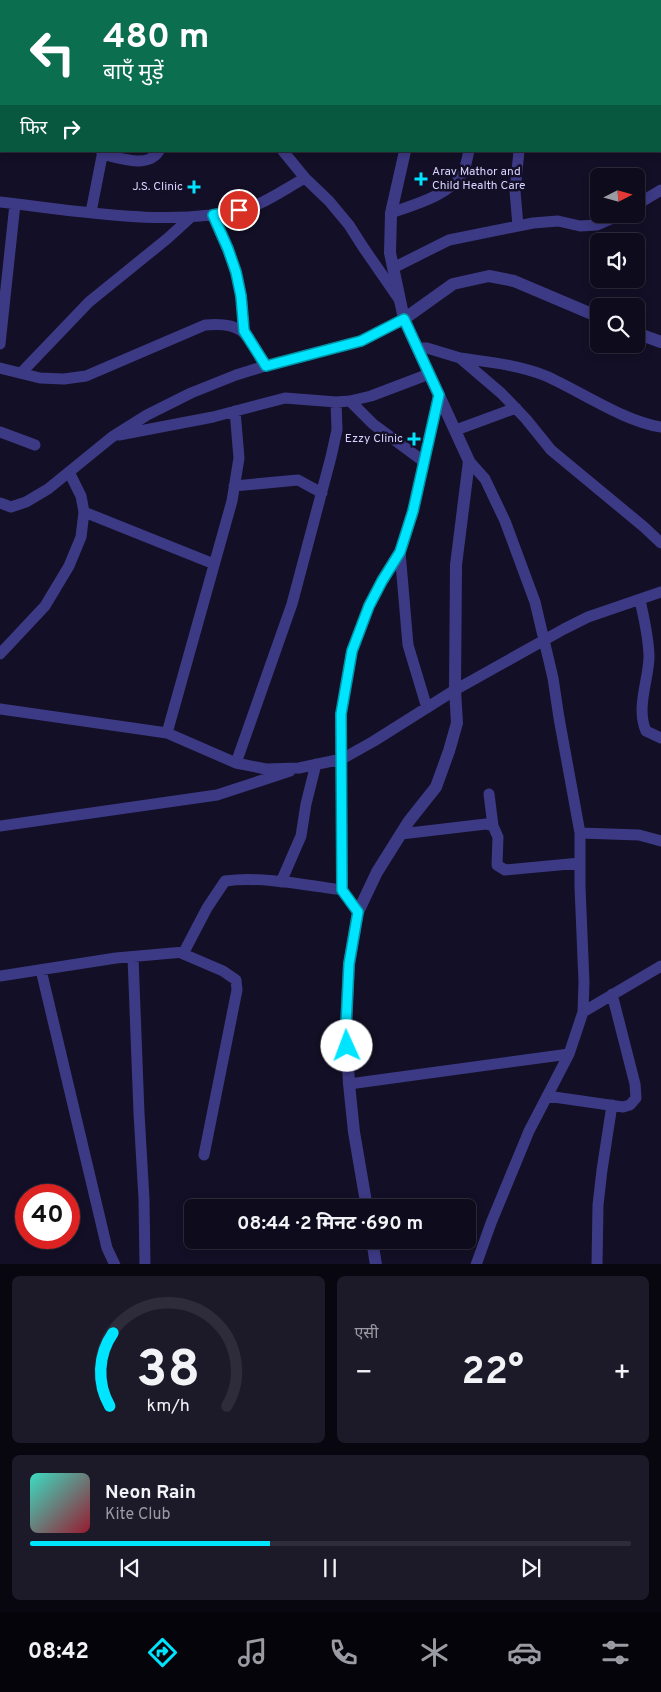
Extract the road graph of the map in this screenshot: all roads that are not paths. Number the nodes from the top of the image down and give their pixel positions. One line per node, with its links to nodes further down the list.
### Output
1 (158, 152): 6 (street)
2 (284, 152): 7 (street)
3 (405, 152): 13 (street)
4 (468, 152): 13 (street)
5 (519, 152): 17 (street)
6 (103, 153): 12 (street)
7 (304, 178): 14 (street); 19 (street)
8 (661, 190): 9 (street)
9 (645, 200)
10 (0, 202): 11 (street)
11 (15, 204): 12 (street); 25 (street)
12 (92, 212): 15 (street)
13 (392, 213): 18 (street)
14 (213, 215): 15 (street); 22 (street)
15 (191, 217): 30 (street)
16 (602, 223): 17 (street)
17 (518, 226): 18 (street)
18 (393, 268): 19 (street)
19 (400, 300): 21 (street)
20 (590, 313): 21 (street)
21 (404, 319): 26 (street); 28 (street)
22 (244, 331): 28 (street); 30 (street)
23 (645, 336): 24 (street)
24 (661, 342)
25 (0, 344)
26 (417, 348): 27 (street); 31 (street)
27 (460, 358): 35 (street); 37 (street)
28 (266, 366): 40 (street)
29 (0, 368): 30 (street)
30 (21, 373)
31 (429, 374): 32 (street); 33 (street)
32 (439, 395): 38 (street); 43 (street)
33 (350, 401): 34 (street); 43 (street)
34 (336, 402): 36 (street); 46 (street)
35 (516, 408): 38 (street); 49 (street)
36 (235, 411): 40 (street); 45 (street)
37 (661, 427)
38 (456, 430): 42 (street)
39 (0, 432): 41 (street)
40 (112, 436): 44 (street)
41 (34, 445)
42 (469, 460): 54 (street); 56 (street)
43 (423, 461): 50 (street)
44 (69, 472): 47 (street); 48 (street)
45 (234, 486): 46 (street); 51 (street)
46 (322, 493): 62 (street)
47 (0, 503)
48 (84, 512): 51 (street); 55 (street)
49 (661, 543)
50 (400, 552): 57 (street); 61 (street)
51 (214, 564): 59 (street)
52 (661, 592): 53 (street)
53 (640, 600): 54 (street); 60 (street)
54 (544, 640): 56 (street); 68 (street)
55 (0, 654)
56 (455, 690): 57 (street); 69 (street)
57 (427, 708): 61 (street)
58 (0, 709): 59 (street)
59 (167, 733): 62 (street)
60 (661, 738)
61 (342, 759): 63 (street); 73 (street)
62 (236, 763): 64 (street)
63 (316, 764): 64 (street); 72 (street)
64 (299, 768): 66 (street)
65 (488, 794): 67 (street)
66 (0, 826)
67 (493, 826): 69 (street); 71 (street)
68 (580, 833): 70 (street); 71 (street)
69 (401, 834): 74 (street)
70 (661, 841)
71 (580, 863): 81 (street)
72 (281, 882): 73 (street); 75 (street)
73 (342, 890): 74 (street)
74 (358, 912): 83 (street)
75 (180, 953): 76 (street); 86 (street)
76 (133, 957): 78 (street); 90 (street)
77 (661, 966): 80 (street)
78 (40, 970): 79 (street); 89 (street)
79 (0, 976)
80 (612, 994): 81 (street); 85 (street)
81 (582, 1012): 82 (street)
82 (569, 1054): 83 (street); 84 (street)
83 (349, 1084): 87 (street)
84 (547, 1096): 85 (street); 92 (street)
85 (612, 1105): 93 (street)
86 (204, 1155)
87 (365, 1199)
88 (374, 1249): 91 (street)
89 (115, 1264)
90 (145, 1264)
91 (376, 1264)
92 (476, 1264)
93 (597, 1264)

